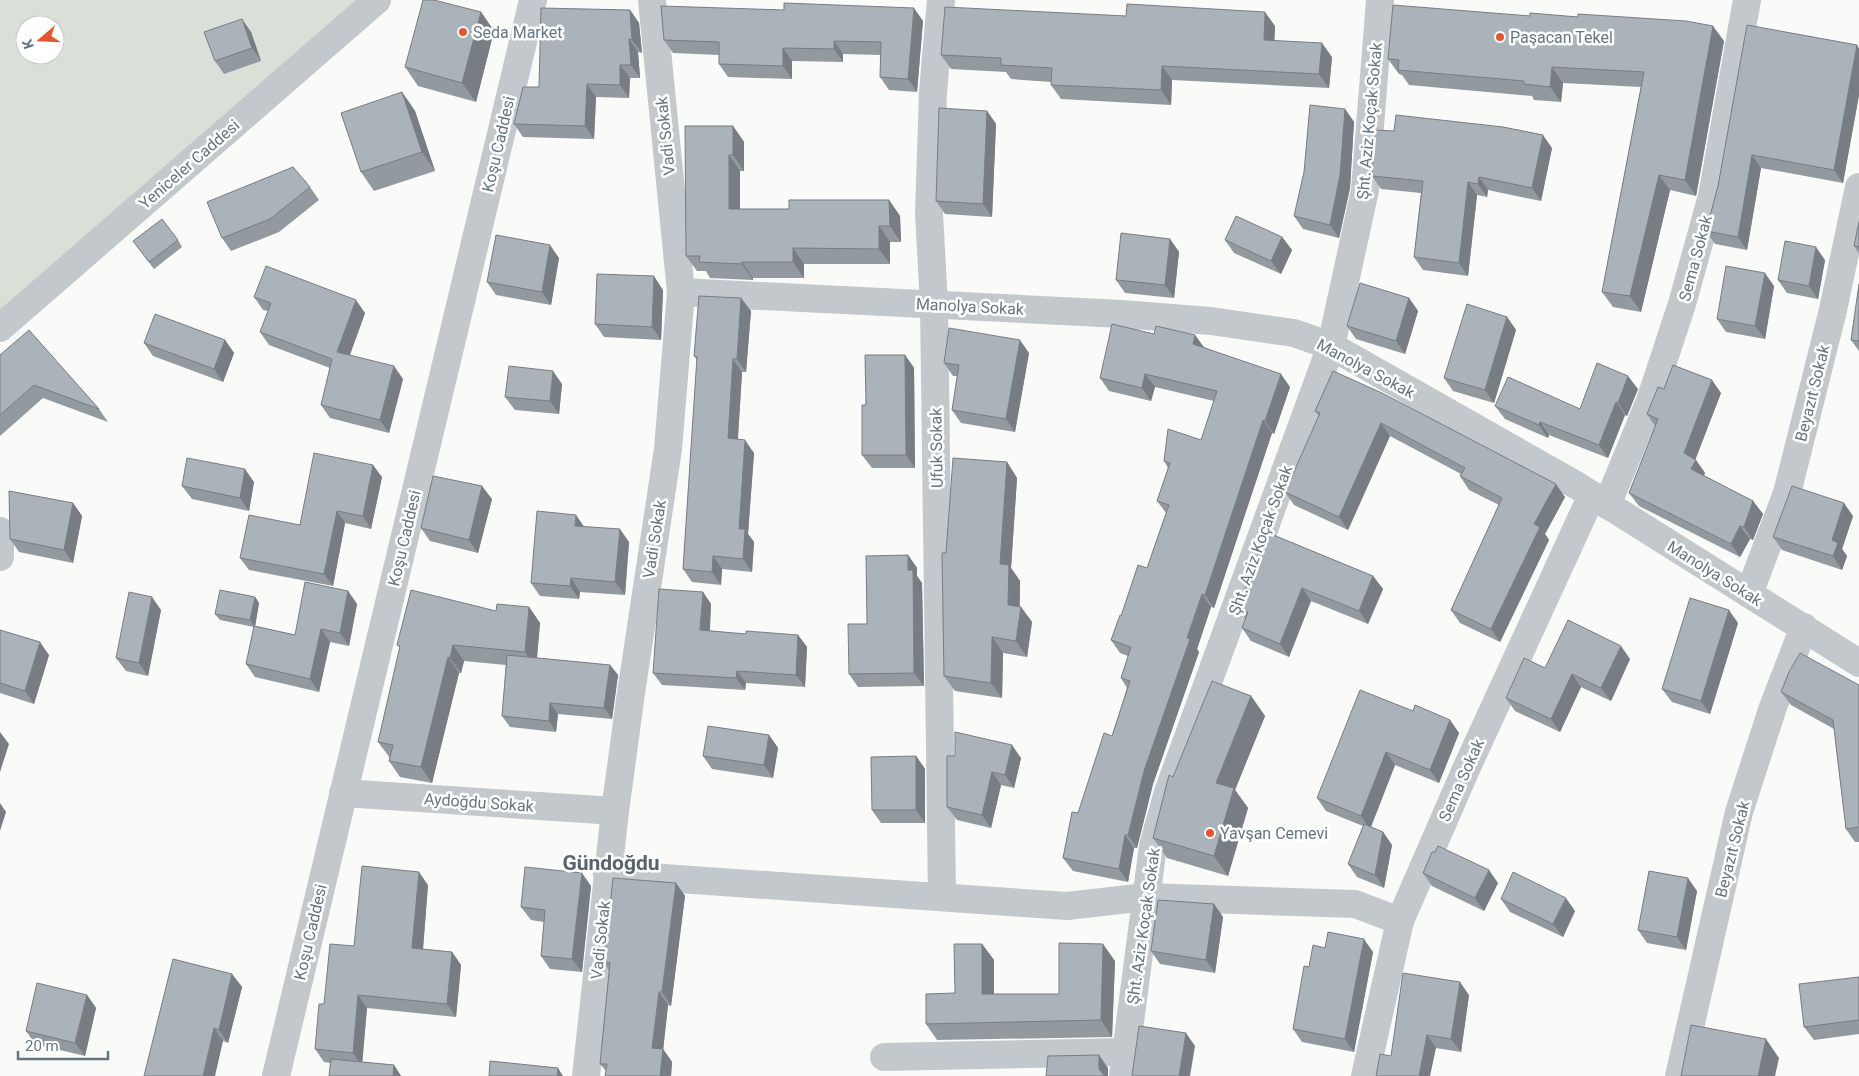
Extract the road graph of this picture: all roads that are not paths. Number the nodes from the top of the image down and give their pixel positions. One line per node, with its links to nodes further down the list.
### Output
1 (377, 0): 10 (street, Yeniceler Caddesi)
2 (533, 0): 18 (street, Koşu Caddesi)
3 (652, 0): 8 (street, Vadi Sokak)
4 (941, 0): 9 (street, Ufuk Sokak)
5 (1380, 0): 11 (street, Şht. Aziz Koçak Sokak)
6 (1747, 0): 12 (street, Sema Sokak)
7 (1859, 187): 15 (street, Beyazıt Sokak)
8 (681, 292): 9 (street, Manolya Sokak); 19 (street, Vadi Sokak)
9 (934, 304): 11 (street, Manolya Sokak); 21 (street, Ufuk Sokak)
10 (0, 328)
11 (1331, 346): 12 (street, Manolya Sokak); 22 (street, Şht. Aziz Koçak Sokak)
12 (1600, 500): 15 (street, Manolya Sokak); 23 (street, Sema Sokak)
13 (0, 531): 14 (street)
14 (0, 557)
15 (1749, 594): 16 (street, Manolya Sokak)
16 (1804, 627): 17 (street, Manolya Sokak); 29 (street, Beyazıt Sokak)
17 (1859, 663)
18 (343, 794): 19 (street, Aydoğdu Sokak); 26 (street, Koşu Caddesi)
19 (615, 810): 20 (street, Vadi Sokak)
20 (607, 874): 21 (street); 27 (street, Vadi Sokak)
21 (942, 897): 22 (street)
22 (1146, 898): 23 (street); 25 (street, Şht. Aziz Koçak Sokak)
23 (1400, 920): 28 (street, Sema Sokak)
24 (884, 1057): 25 (street)
25 (1124, 1064)
26 (276, 1076)
27 (586, 1076)
28 (1365, 1076)
29 (1679, 1076)

